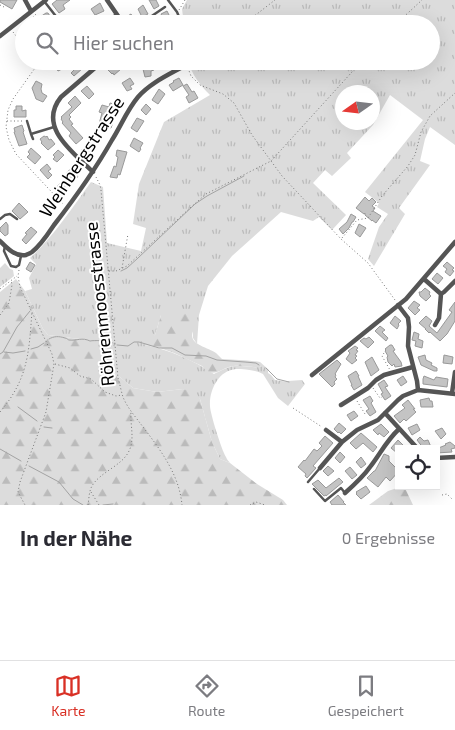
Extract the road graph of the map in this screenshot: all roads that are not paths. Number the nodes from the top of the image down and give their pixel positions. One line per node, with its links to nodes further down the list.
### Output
1 (25, 0): 6 (street)
2 (107, 0): 7 (street)
3 (168, 0): 11 (lane)
4 (45, 1): 6 (street); 9 (lane)
5 (165, 7): 10 (lane)
6 (31, 11): 8 (street)
7 (116, 14)
8 (26, 15)
9 (55, 15)
10 (153, 15)
11 (178, 15)
12 (15, 23): 13 (street)
13 (0, 36)
14 (92, 70): 17 (street)
15 (176, 70): 20 (street, Weinbergstrasse)
16 (28, 121): 18 (lane)
17 (54, 127): 18 (lane); 20 (street)
18 (31, 134): 19 (lane)
19 (33, 139)
20 (92, 172): 26 (street, Weinbergstrasse)
21 (0, 219): 22 (lane, Weinbergstrasse)
22 (17, 219)
23 (0, 241): 25 (street)
24 (455, 242): 27 (street)
25 (5, 246): 26 (street); 26 (lane)
26 (21, 256)
27 (424, 279): 29 (street); 30 (street)
28 (455, 281): 29 (street)
29 (441, 294): 31 (street)
30 (398, 305): 32 (street); 34 (street)
31 (436, 325)
32 (413, 367): 35 (street); 37 (street)
33 (455, 372): 36 (street)
34 (312, 375)
35 (418, 390): 36 (street); 38 (street)
36 (454, 393)
37 (341, 405)
38 (385, 413): 39 (street); 41 (street)
39 (399, 428): 42 (street); 48 (street)
40 (326, 430): 41 (street)
41 (342, 442): 45 (street)
42 (414, 445)
43 (455, 457): 44 (street)
44 (440, 458)
45 (320, 468): 46 (lane)
46 (308, 482)
47 (314, 488): 48 (lane)
48 (345, 493)

